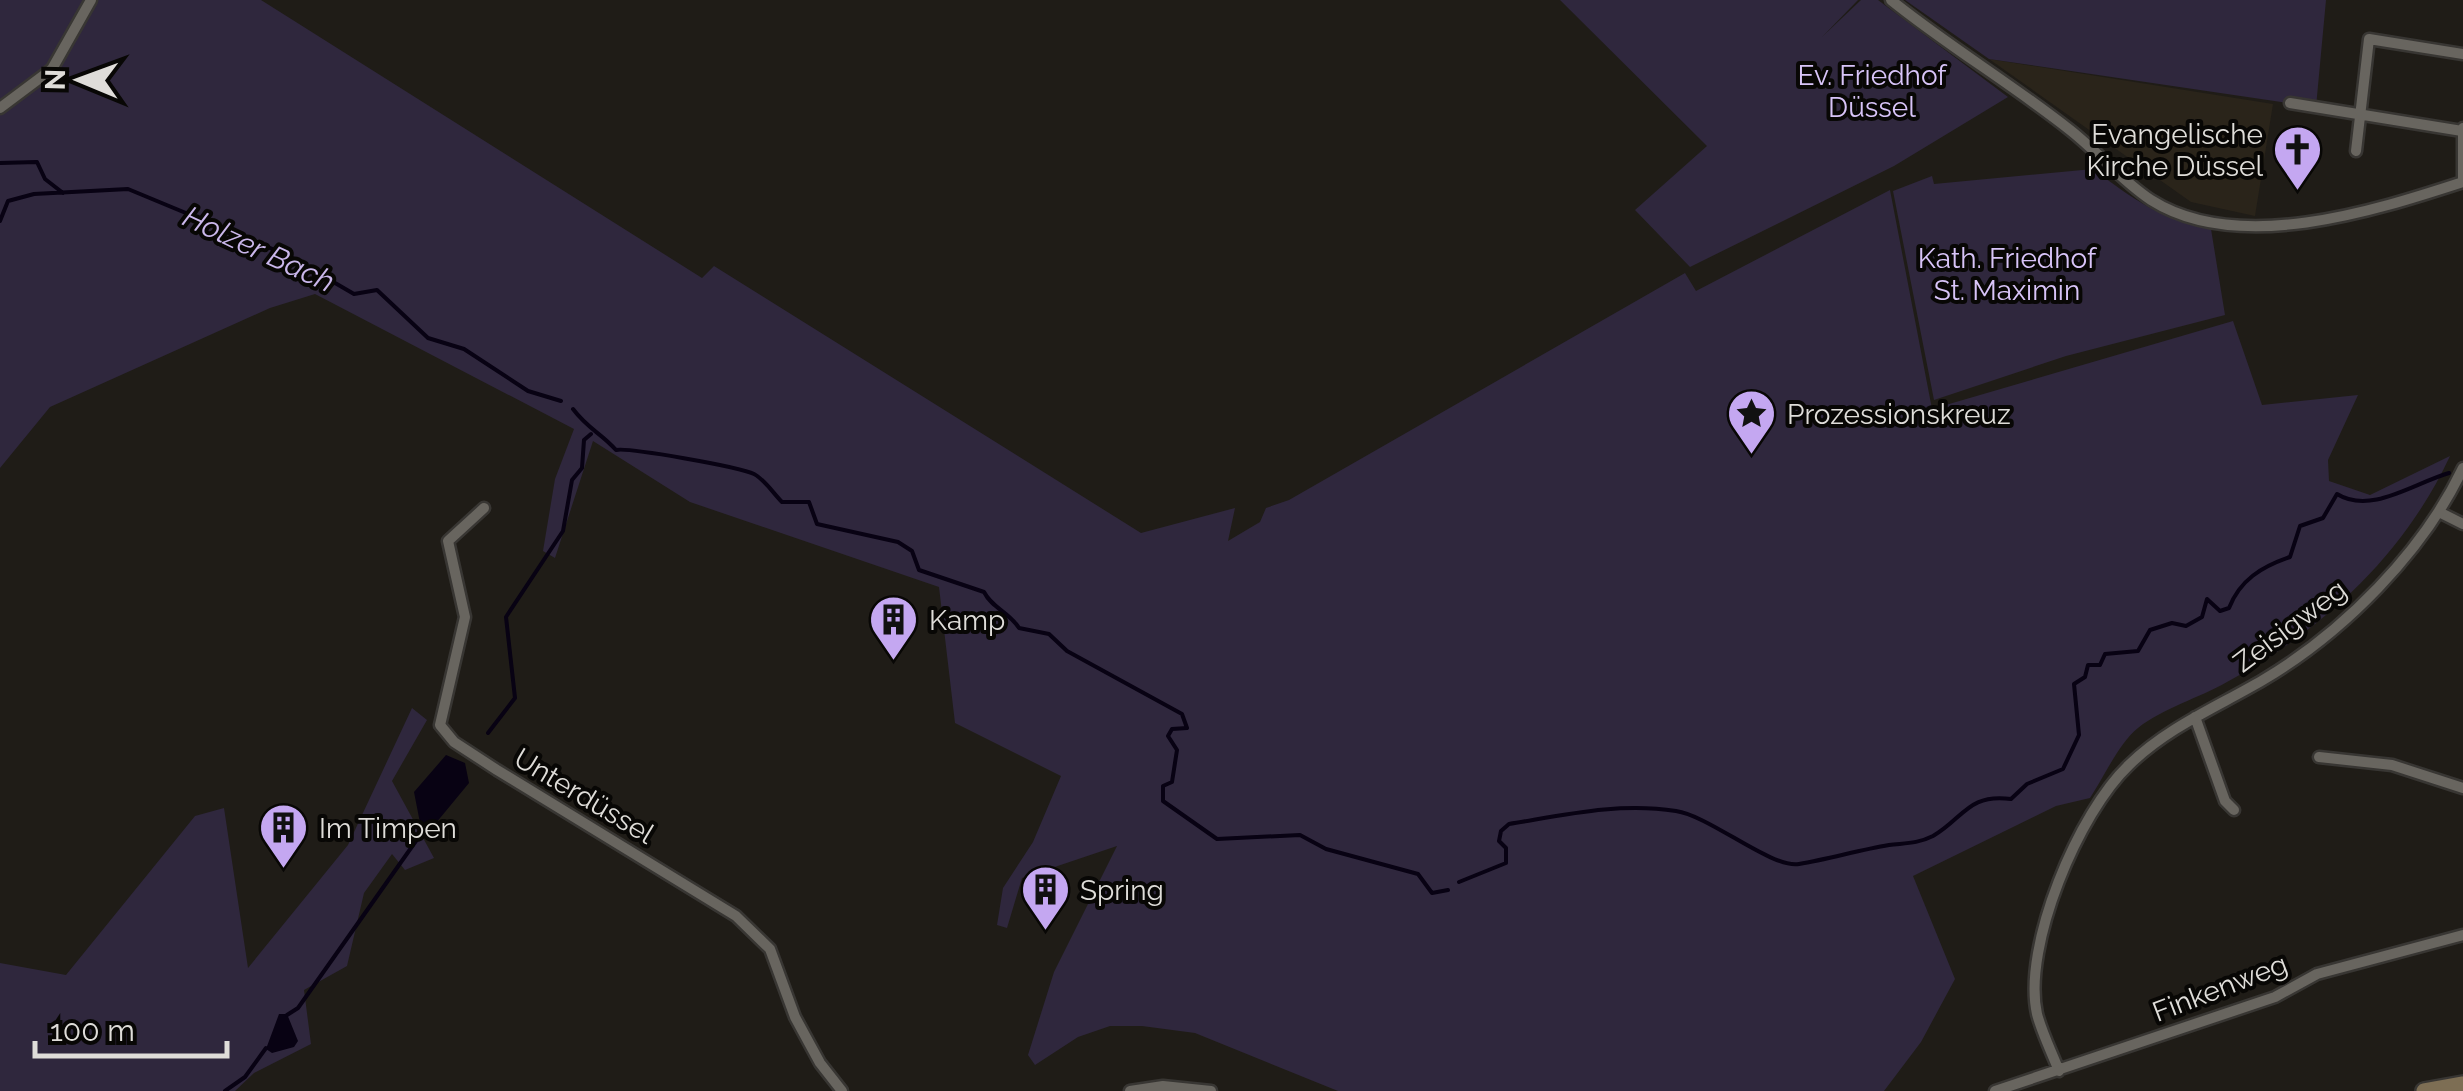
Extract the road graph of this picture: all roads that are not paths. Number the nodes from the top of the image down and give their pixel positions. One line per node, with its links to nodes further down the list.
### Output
1 (91, 0): 5 (street)
2 (1890, 0): 9 (street)
3 (2463, 54): 6 (street)
4 (2290, 102): 6 (street)
5 (0, 108)
6 (2361, 114): 7 (street); 8 (street)
7 (2463, 129): 9 (street)
8 (2356, 151)
9 (2463, 182)
10 (2463, 468): 12 (street, Zeisigweg)
11 (484, 508): 21 (street, Unterdüssel)
12 (2442, 513): 13 (street); 14 (street, Zeisigweg)
13 (2463, 524)
14 (2195, 717): 17 (street); 19 (street, Zeisigweg)
15 (2319, 758): 16 (street)
16 (2463, 788)
17 (2234, 810)
18 (2463, 934): 19 (street, Finkenweg)
19 (2058, 1071): 24 (street, Finkenweg)
20 (2463, 1084): 25 (main road)
21 (842, 1091)
22 (1130, 1091): 23 (street)
23 (1211, 1091)
24 (1996, 1091)
25 (2424, 1091)

